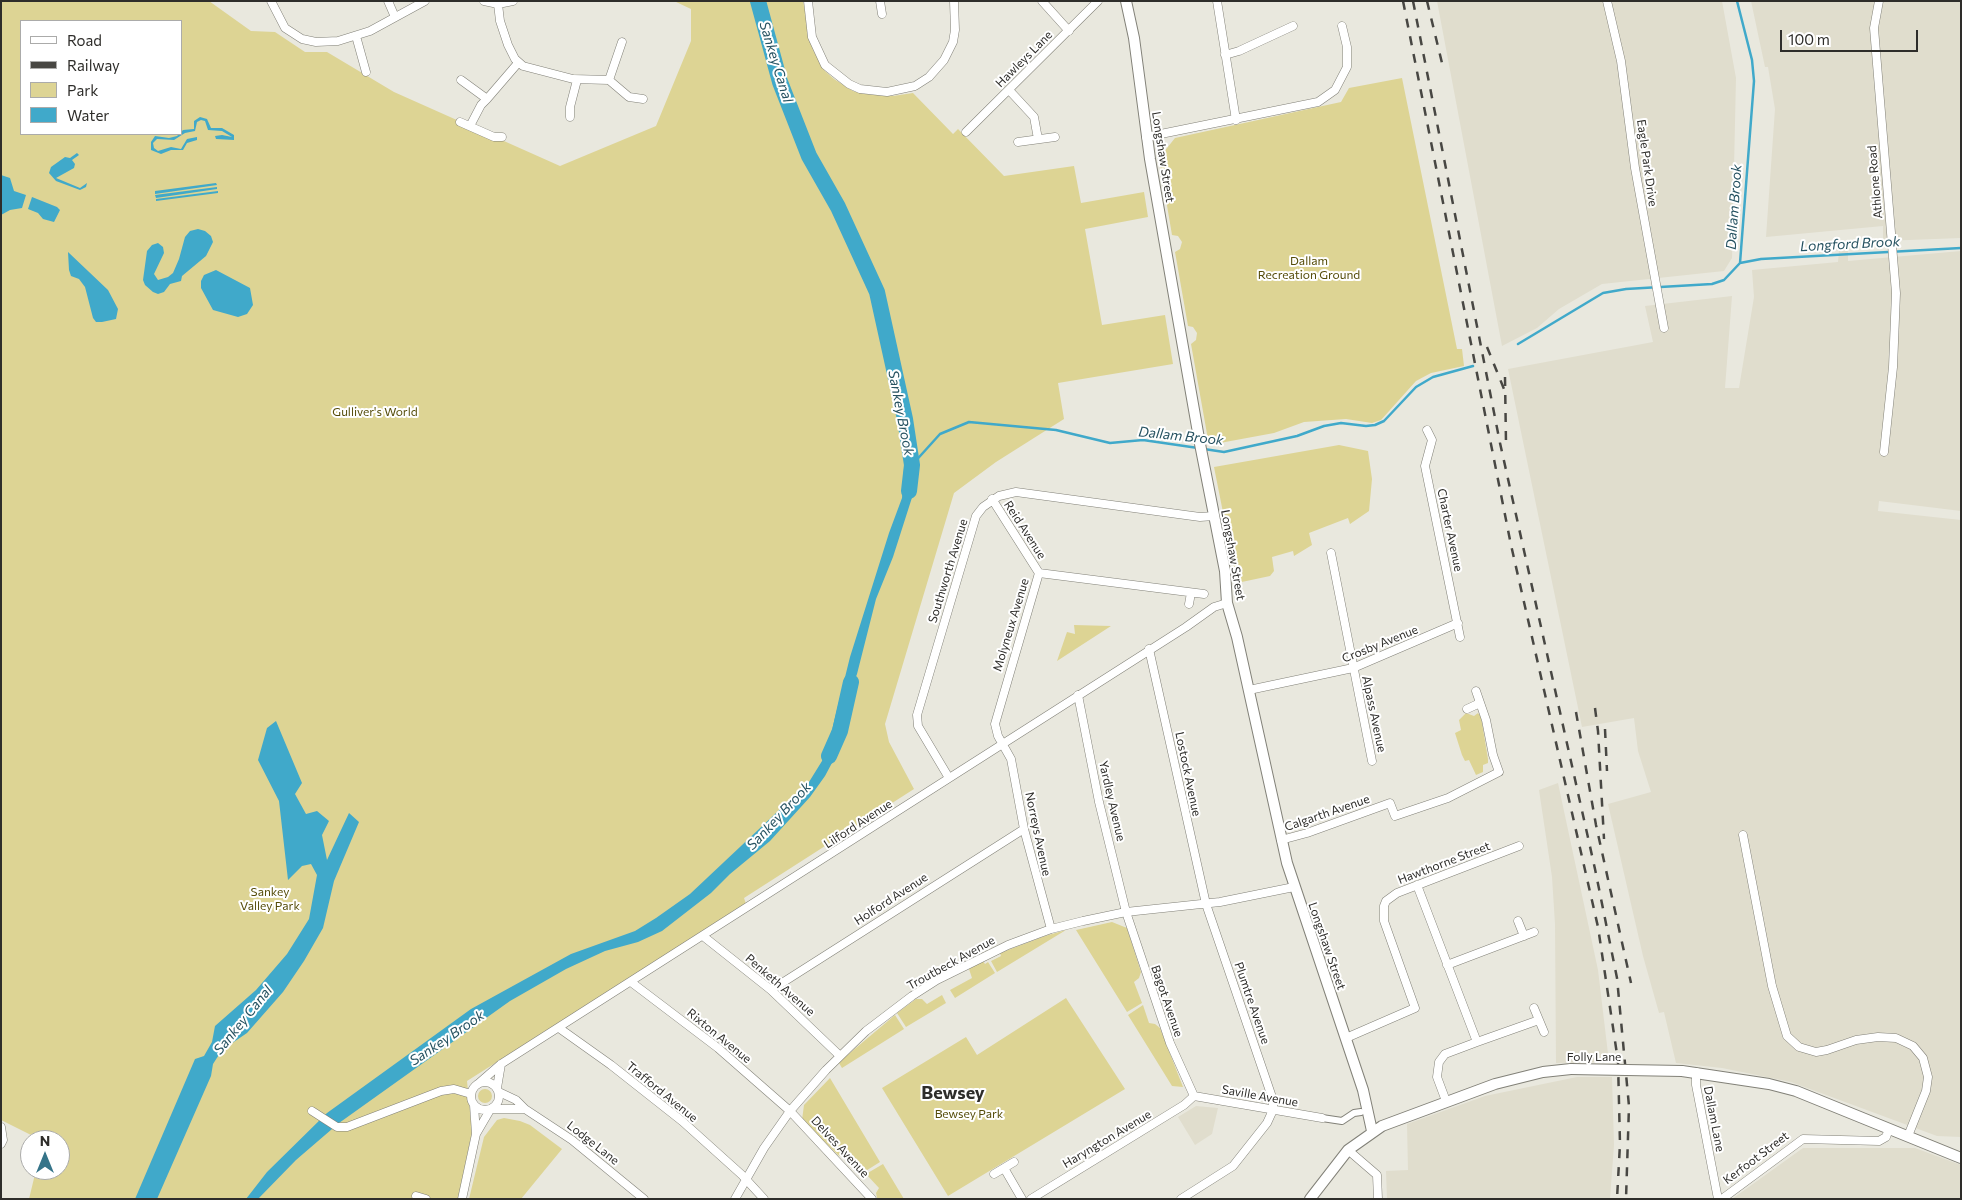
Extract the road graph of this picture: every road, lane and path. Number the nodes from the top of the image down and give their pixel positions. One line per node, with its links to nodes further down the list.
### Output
1 (271, 1): 21 (street)
2 (388, 1): 17 (street)
3 (425, 1): 17 (street)
4 (484, 1): 15 (street)
5 (512, 1): 15 (street)
6 (808, 1): 8 (street)
7 (880, 1): 16 (street)
8 (954, 1)
9 (1042, 1): 20 (street)
10 (1098, 1): 20 (street, Hawleys Lane)
11 (1126, 1): 39 (street, Longshaw Street)
12 (1217, 1): 23 (street)
13 (1607, 1): 42 (street, Eagle Park Drive)
14 (1879, 1): 44 (street, Athlone Road)
15 (498, 4): 24 (street)
16 (882, 14)
17 (395, 16): 21 (street)
18 (1293, 26): 23 (street)
19 (1342, 26): 33 (street)
20 (1069, 31): 29 (street, Hawleys Lane)
21 (356, 36): 25 (street)
22 (622, 42): 28 (street)
23 (1225, 55): 33 (street)
24 (518, 63): 27 (street); 30 (street)
25 (366, 72)
26 (461, 80): 30 (street)
27 (577, 80): 28 (street); 32 (street)
28 (609, 80): 31 (street)
29 (1009, 90): 36 (street, Hawleys Lane); 40 (street)
30 (487, 98): 35 (street)
31 (643, 99)
32 (570, 117)
33 (1236, 120): 39 (street)
34 (460, 122): 35 (street)
35 (470, 126): 37 (street)
36 (966, 132)
37 (502, 137)
38 (1055, 137): 40 (street)
39 (1146, 137): 46 (street, Longshaw Street)
40 (1038, 139): 41 (street)
41 (1018, 142)
42 (1664, 328)
43 (1427, 430): 53 (street, Charter Avenue)
44 (1884, 452)
45 (992, 499): 46 (street); 48 (street, Reid Avenue); 64 (street, Southworth Avenue)
46 (1214, 516): 51 (street, Longshaw Street)
47 (1331, 553): 56 (street, Alpass Avenue)
48 (1039, 573): 49 (street, Molyneux Avenue); 62 (street, Molyneux Avenue)
49 (1191, 592): 50 (street, Molyneux Avenue); 52 (street)
50 (1204, 594)
51 (1227, 602): 55 (street, Lilford Avenue); 57 (street, Longshaw Street)
52 (1190, 604)
53 (1458, 623): 54 (street, Charter Avenue); 56 (street, Crosby Avenue)
54 (1460, 637)
55 (1150, 650): 59 (street, Lilford Avenue); 71 (street, Lostock Avenue)
56 (1353, 668): 57 (street, Crosby Avenue); 63 (street, Alpass Avenue)
57 (1249, 690): 67 (street, Longshaw Street)
58 (1476, 690): 60 (street, Calgarth Avenue)
59 (1078, 695): 62 (street, Lilford Avenue); 72 (street, Yardley Avenue)
60 (1480, 703): 61 (street); 67 (street, Calgarth Avenue)
61 (1466, 709)
62 (1003, 744): 64 (street, Lilford Avenue); 65 (street, Norreys Avenue)
63 (1372, 761)
64 (950, 778): 76 (street, Lilford Avenue)
65 (1024, 828): 74 (street, Norreys Avenue); 80 (street, Holford Avenue)
66 (1743, 835): 107 (street)
67 (1281, 840): 70 (street, Longshaw Street)
68 (1519, 846): 69 (street, Hawthorne Street)
69 (1417, 885): 78 (street); 85 (street, Hawthorne Street)
70 (1294, 887): 71 (street, Troutbeck Avenue); 85 (street, Longshaw Street)
71 (1206, 904): 72 (street, Troutbeck Avenue); 98 (street, Plumtre Avenue)
72 (1126, 912): 74 (street, Troutbeck Avenue); 93 (street, Bagot Avenue)
73 (1518, 921): 77 (street)
74 (1050, 929): 87 (street, Troutbeck Avenue)
75 (1534, 932): 77 (street)
76 (703, 936): 79 (street, Lilford Avenue); 80 (street, Penketh Avenue)
77 (1524, 936): 78 (street)
78 (1447, 965): 86 (street)
79 (631, 982): 83 (street, Lilford Avenue); 100 (street, Rixton Avenue)
80 (771, 990): 87 (street, Penketh Avenue)
81 (1534, 1008): 82 (street)
82 (1539, 1020): 84 (street); 86 (street)
83 (559, 1028): 88 (street, Lilford Avenue); 114 (street, Trafford Avenue)
84 (1544, 1032)
85 (1346, 1038): 105 (street, Longshaw Street)
86 (1477, 1042): 94 (street)
87 (840, 1056): 100 (street, Troutbeck Avenue)
88 (501, 1064): 90 (street, Lilford Avenue); 91 (street)
89 (1696, 1072): 94 (street, Folly Lane, bridge); 104 (street, Folly Lane); 127 (street, Dallam Lane)
90 (478, 1084): 91 (street); 92 (street)
91 (498, 1090): 96 (street); 97 (street, Lodge Lane)
92 (471, 1094): 95 (street); 99 (street)
93 (1194, 1096): 98 (street, Saville Avenue); 123 (street, Haryngton Avenue)
94 (1446, 1101): 105 (street, Folly Lane)
95 (474, 1105): 96 (street); 106 (street)
96 (491, 1109): 97 (street); 106 (street)
97 (525, 1109): 118 (street, Lodge Lane)
98 (1273, 1110): 102 (street, Saville Avenue); 124 (street)
99 (312, 1111)
100 (790, 1111): 114 (street, Troutbeck Avenue); 121 (street, Delves Avenue)
101 (1361, 1112): 102 (street)
102 (1322, 1118)
103 (1, 1127): 108 (street)
104 (1890, 1129): 107 (street, Folly Lane); 127 (street, Kerfoot Street)
105 (1372, 1131): 109 (street, Folly Lane)
106 (476, 1134): 117 (street)
107 (1908, 1136): 110 (street)
108 (1, 1144)
109 (1348, 1150): 125 (street, Folly Lane); 126 (street)
110 (1961, 1158)
111 (1014, 1162): 112 (street)
112 (1004, 1168): 113 (street); 122 (street)
113 (994, 1174)
114 (745, 1180): 119 (street, Troutbeck Avenue); 120 (street, Trafford Avenue)
115 (416, 1196): 116 (street)
116 (426, 1199)
117 (462, 1199)
118 (644, 1199)
119 (735, 1199)
120 (764, 1199)
121 (872, 1199)
122 (1022, 1199)
123 (1031, 1199)
124 (1181, 1199)
125 (1310, 1199)
126 (1378, 1199)
127 (1720, 1199)

